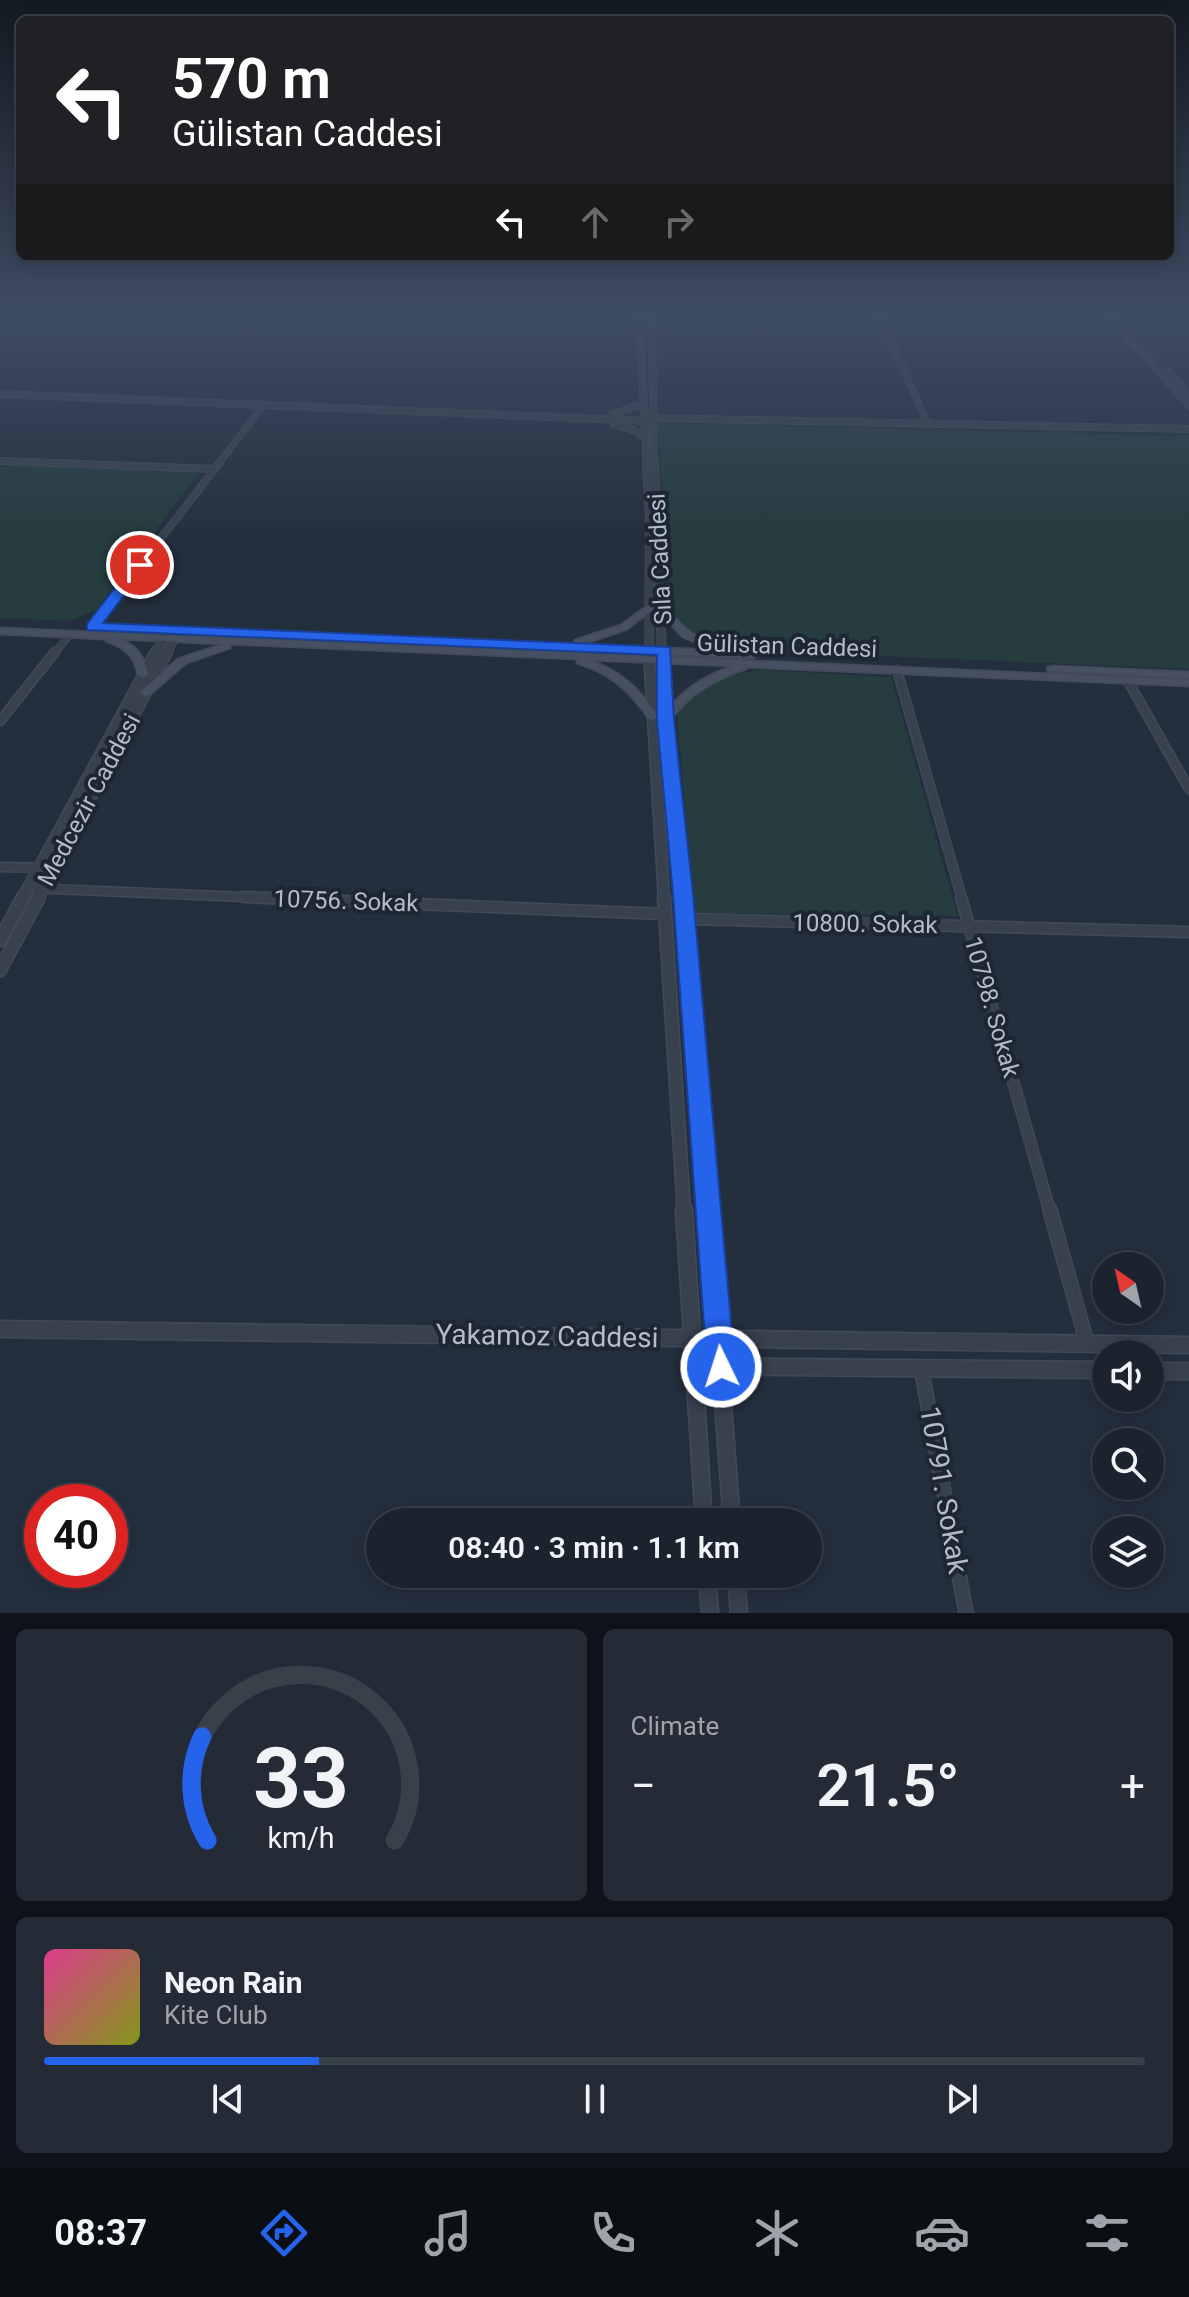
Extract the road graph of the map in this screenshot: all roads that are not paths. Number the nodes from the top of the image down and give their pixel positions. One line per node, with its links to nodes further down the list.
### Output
1 (646, 388): 6 (street, Sıla Caddesi)
2 (649, 388): 6 (street, Sıla Caddesi)
3 (912, 388): 12 (street)
4 (1174, 388): 8 (street)
5 (0, 394): 7 (street)
6 (648, 404): 9 (street); 10 (street); 11 (street, Sıla Caddesi)
7 (264, 405): 9 (street); 16 (street)
8 (1189, 405)
9 (593, 418): 11 (street); 14 (street)
10 (695, 419): 11 (street); 12 (street)
11 (648, 420): 14 (street, Sıla Caddesi); 17 (street, Sıla Caddesi)
12 (928, 424): 13 (street)
13 (1189, 429)
14 (645, 439): 17 (street, Sıla Caddesi)
15 (0, 461): 16 (street)
16 (214, 469): 20 (street)
17 (656, 609): 24 (main road); 25 (street, Sıla Caddesi); 26 (street, Sıla Caddesi); 27 (main road)
18 (0, 623): 20 (main road, Gülistan Caddesi)
19 (0, 631): 21 (main road, Gülistan Caddesi)
20 (92, 631): 21 (main road, Gülistan Caddesi); 22 (main road, Gülistan Caddesi); 29 (main road)
21 (70, 634): 35 (street)
22 (170, 635): 23 (main road, Gülistan Caddesi); 24 (main road, Gülistan Caddesi); 29 (street, Medcezir Caddesi); 33 (street, Medcezir Caddesi)
23 (246, 642): 24 (main road, Gülistan Caddesi); 33 (main road)
24 (559, 651): 25 (main road, Gülistan Caddesi); 34 (main road)
25 (650, 655): 26 (main road, Gülistan Caddesi); 34 (street, Sıla Caddesi)
26 (665, 656): 27 (main road, Gülistan Caddesi); 34 (street, Sıla Caddesi)
27 (756, 659): 28 (main road, Gülistan Caddesi); 30 (main road, Gülistan Caddesi); 34 (main road)
28 (897, 670): 31 (main road, Gülistan Caddesi); 44 (street, 10798. Sokak)
29 (143, 675): 39 (street, Medcezir Caddesi)
30 (1189, 675)
31 (1128, 681): 32 (main road, Gülistan Caddesi); 36 (street)
32 (1189, 683)
33 (145, 693): 38 (street, Medcezir Caddesi)
34 (659, 719): 42 (street); 43 (street, Sıla Caddesi)
35 (0, 721)
36 (1189, 789)
37 (0, 867): 39 (street)
38 (53, 868): 39 (street); 41 (street, Medcezir Caddesi)
39 (38, 869): 40 (street, Medcezir Caddesi)
40 (28, 888): 41 (street, 10756. Sokak); 46 (street, Medcezir Caddesi)
41 (43, 889): 42 (street, 10756. Sokak); 47 (street, Medcezir Caddesi)
42 (664, 914): 49 (street)
43 (685, 919): 44 (street, 10800. Sokak); 50 (street, Sıla Caddesi)
44 (969, 926): 45 (street, 10800. Sokak); 51 (street, 10798. Sokak)
45 (1189, 932)
46 (0, 940)
47 (0, 970)
48 (0, 1329): 49 (street, Yakamoz Caddesi)
49 (690, 1338): 50 (street, Yakamoz Caddesi); 53 (street)
50 (718, 1338): 51 (street, Yakamoz Caddesi); 54 (street, Sıla Caddesi)
51 (1087, 1343): 52 (street, Yakamoz Caddesi)
52 (1189, 1345)
53 (692, 1366): 54 (street, Yakamoz Caddesi); 59 (street)
54 (721, 1367): 55 (street, Yakamoz Caddesi); 60 (street, Sıla Caddesi)
55 (921, 1367): 56 (street, Yakamoz Caddesi); 65 (street, 10791. Sokak)
56 (1092, 1370)
57 (1164, 1371): 58 (street)
58 (1189, 1371)
59 (703, 1508)
60 (731, 1508)
61 (708, 1588): 63 (street)
62 (737, 1588): 64 (street)
63 (710, 1613)
64 (739, 1613)
65 (966, 1613)

